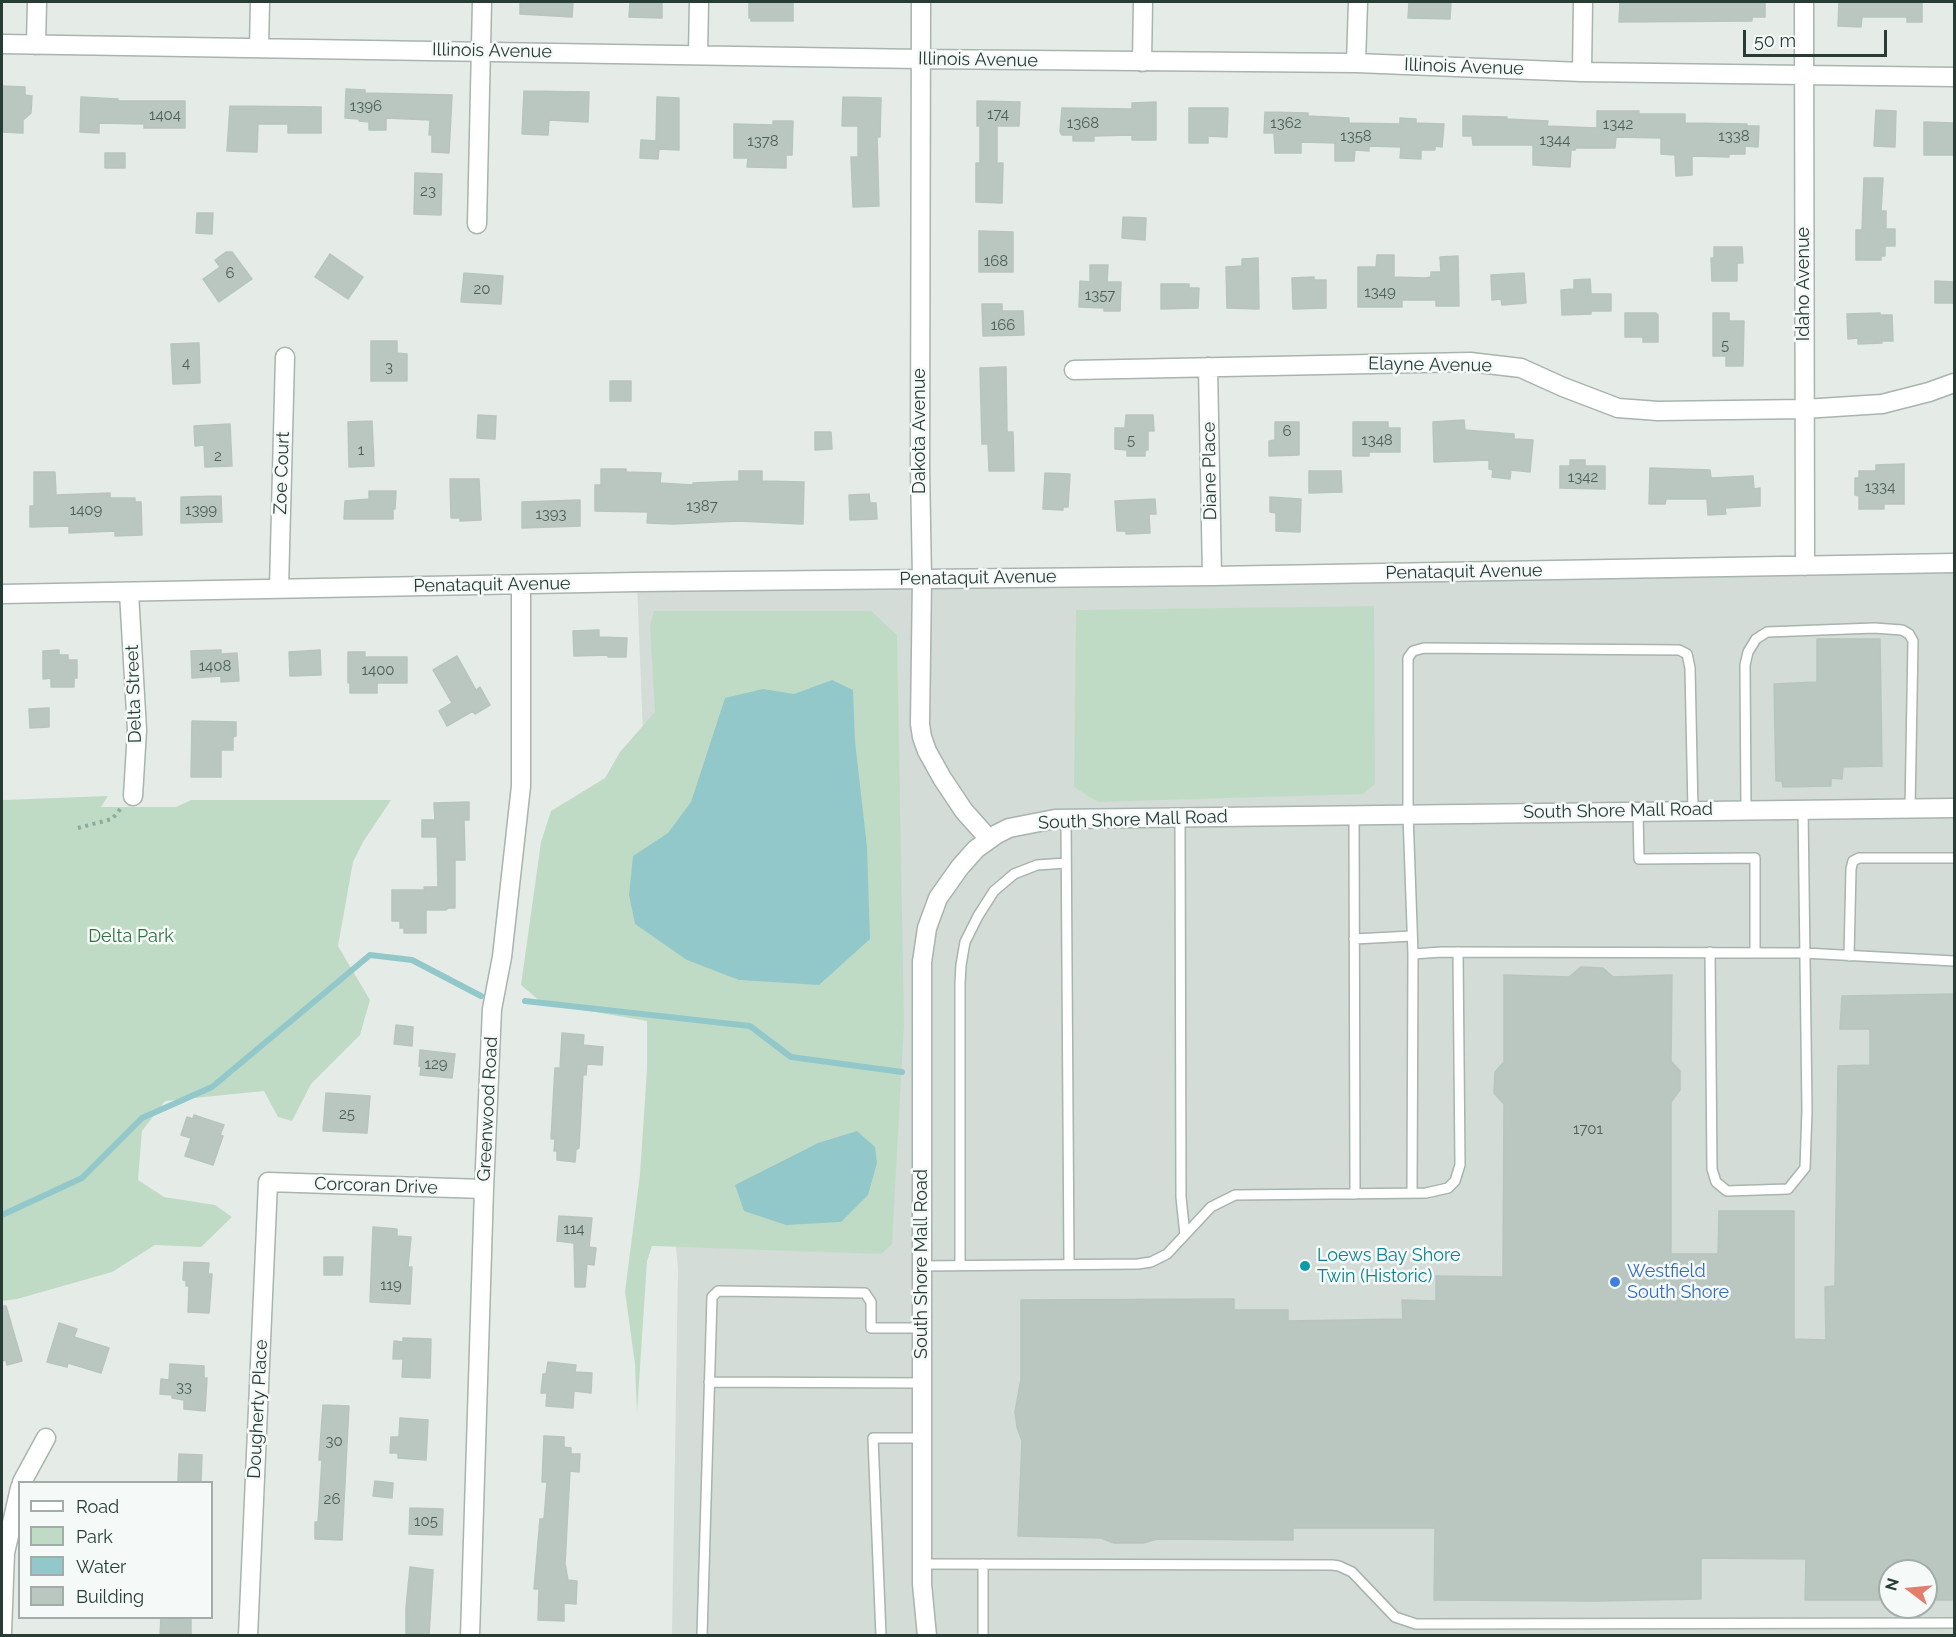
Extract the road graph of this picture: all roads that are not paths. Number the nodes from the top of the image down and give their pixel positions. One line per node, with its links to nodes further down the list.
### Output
1 (37, 2): 11 (street)
2 (260, 2): 12 (street)
3 (482, 2): 13 (street)
4 (699, 2): 14 (street)
5 (921, 2): 15 (street, Dakota Avenue)
6 (1143, 2): 16 (street)
7 (1358, 2): 17 (street)
8 (1583, 2): 18 (street)
9 (1804, 2): 19 (street, Idaho Avenue)
10 (2, 44): 11 (street, Illinois Avenue)
11 (36, 45): 12 (street, Illinois Avenue)
12 (259, 48): 13 (street, Illinois Avenue)
13 (481, 51): 14 (street, Illinois Avenue); 21 (street)
14 (698, 55): 15 (street, Illinois Avenue)
15 (920, 59): 16 (street, Illinois Avenue); 30 (street, Dakota Avenue)
16 (1142, 62): 17 (street, Illinois Avenue)
17 (1356, 63): 18 (street, Illinois Avenue)
18 (1582, 72): 19 (street, Illinois Avenue)
19 (1803, 75): 20 (street, Illinois Avenue); 26 (street, Idaho Avenue)
20 (1954, 77)
21 (477, 224)
22 (285, 357): 32 (street, Zoe Court)
23 (1208, 367): 24 (street, Elayne Avenue); 26 (street, Elayne Avenue); 29 (street, Diane Place)
24 (1074, 370)
25 (1954, 383): 26 (street, Elayne Avenue)
26 (1804, 409): 28 (street, Idaho Avenue)
27 (1954, 563): 28 (street, Penataquit Avenue)
28 (1804, 566): 29 (street, Penataquit Avenue)
29 (1212, 576): 30 (street, Penataquit Avenue)
30 (922, 579): 31 (street, Penataquit Avenue); 46 (street, Dakota Avenue)
31 (521, 585): 32 (street, Penataquit Avenue); 59 (street, Greenwood Road)
32 (279, 588): 33 (street, Penataquit Avenue)
33 (129, 592): 34 (street, Penataquit Avenue); 35 (street, Delta Street)
34 (2, 594)
35 (133, 796)
36 (1954, 808): 38 (street, South Shore Mall Road)
37 (1803, 809): 38 (street, South Shore Mall Road); 40 (street, South Shore Mall Road); 54 (lane)
38 (1910, 809): 40 (lane)
39 (1693, 810): 40 (street, South Shore Mall Road); 41 (street, South Shore Mall Road); 43 (lane)
40 (1746, 810)
41 (1638, 811): 43 (street, South Shore Mall Road); 53 (lane)
42 (1354, 814): 43 (street, South Shore Mall Road); 44 (street, South Shore Mall Road); 50 (lane)
43 (1408, 814): 49 (lane)
44 (1180, 818): 45 (street, South Shore Mall Road); 62 (lane)
45 (1066, 819): 46 (street, South Shore Mall Road); 48 (lane)
46 (989, 839): 65 (street, South Shore Mall Road)
47 (1954, 858): 56 (lane)
48 (1066, 863): 63 (lane); 64 (lane)
49 (1412, 936): 50 (lane); 55 (lane)
50 (1354, 939): 61 (lane)
51 (1458, 952): 52 (lane); 55 (lane); 60 (lane)
52 (1710, 952): 53 (lane); 54 (lane)
53 (1755, 952): 54 (lane)
54 (1804, 953): 56 (lane)
55 (1413, 954): 60 (lane)
56 (1849, 956): 57 (lane)
57 (1954, 961)
58 (268, 1182): 59 (street, Corcoran Drive); 77 (street, Dougherty Place)
59 (484, 1189): 78 (street, Greenwood Road)
60 (1412, 1193): 61 (lane)
61 (1354, 1194): 62 (lane)
62 (1185, 1235): 63 (lane)
63 (1069, 1264): 64 (lane)
64 (960, 1265): 65 (lane)
65 (921, 1266): 66 (street, South Shore Mall Road)
66 (922, 1328): 67 (lane); 68 (street, South Shore Mall Road)
67 (709, 1382): 68 (lane); 79 (lane)
68 (922, 1383): 70 (street, South Shore Mall Road)
69 (46, 1438): 71 (street)
70 (923, 1438): 73 (street, South Shore Mall Road); 80 (lane)
71 (23, 1481)
72 (18, 1497): 76 (street)
73 (922, 1564): 74 (lane); 81 (street, South Shore Mall Road)
74 (983, 1564): 75 (lane); 82 (lane)
75 (1954, 1623)
76 (2, 1633)
77 (248, 1635)
78 (470, 1635)
79 (702, 1635)
80 (881, 1635)
81 (927, 1635)
82 (983, 1635)

